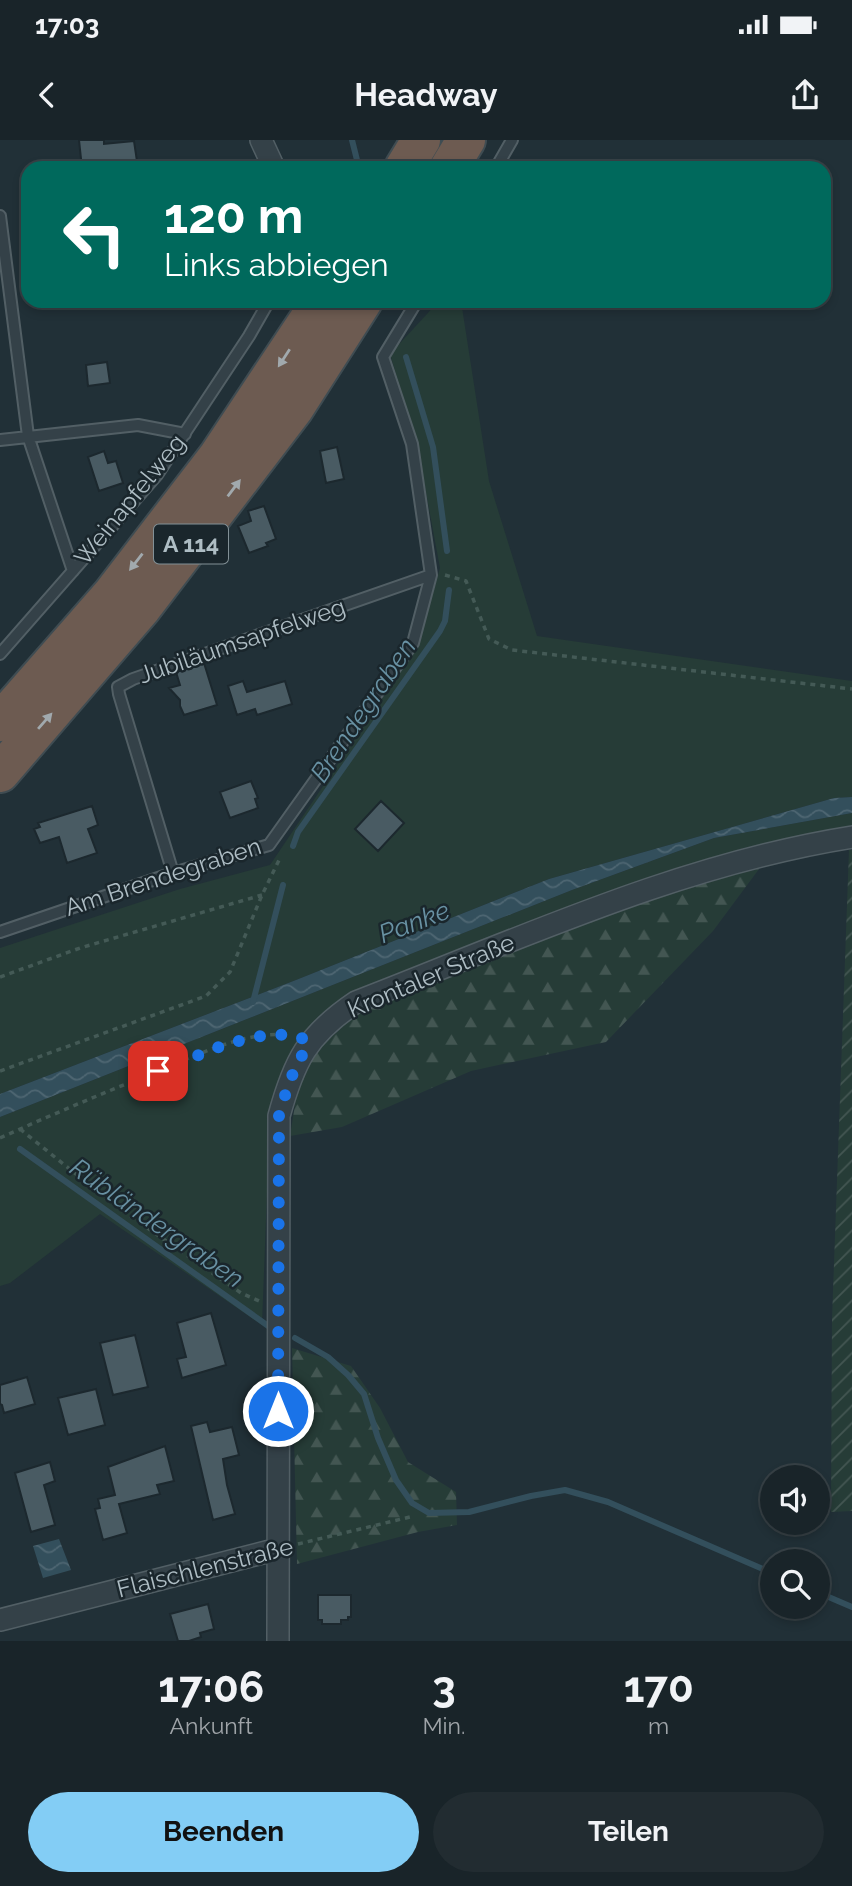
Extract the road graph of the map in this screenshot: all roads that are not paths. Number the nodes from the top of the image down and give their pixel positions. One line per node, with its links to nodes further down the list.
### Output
1 (261, 140): 5 (street)
2 (421, 140): 6 (highway)
3 (466, 140): 7 (highway)
4 (512, 140): 8 (lane)
5 (271, 161)
6 (408, 161)
7 (453, 161)
8 (500, 161)
9 (0, 216): 15 (lane)
10 (265, 308): 14 (lane, Weinapfelweg)
11 (316, 308): 20 (highway, A 114, one-way to 20)
12 (359, 308): 21 (highway, A 114, one-way to 12)
13 (413, 308): 18 (lane, Am Brendegraben)
14 (185, 434): 15 (lane); 17 (lane, Weinapfelweg)
15 (28, 436): 16 (lane); 17 (lane)
16 (0, 440)
17 (73, 571): 19 (lane, Weinapfelweg)
18 (431, 575): 23 (lane, Am Brendegraben); 23 (lane, Jubiläumsapfelweg)
19 (0, 654)
20 (0, 722)
21 (0, 773)
22 (852, 837): 25 (street, Krontaler Straße)
23 (173, 873): 24 (lane, Am Brendegraben)
24 (0, 932)
25 (278, 1549): 26 (street, Flaischlenstraße); 27 (street, Krontaler Straße)
26 (0, 1620)
27 (278, 1641)

